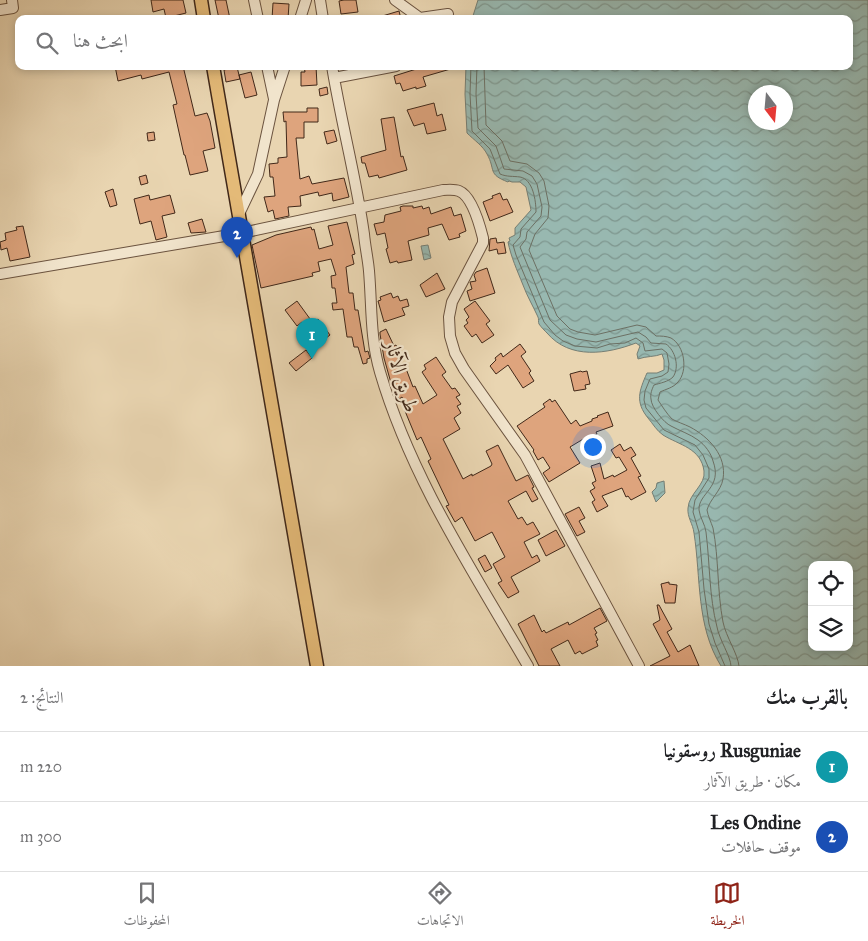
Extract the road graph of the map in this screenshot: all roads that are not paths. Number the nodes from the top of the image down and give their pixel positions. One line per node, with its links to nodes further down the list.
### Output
1 (12, 0): 7 (street)
2 (201, 0): 9 (main road)
3 (254, 0): 10 (street)
4 (306, 0): 11 (street)
5 (320, 0): 12 (street)
6 (396, 0): 13 (street)
7 (0, 10)
8 (448, 14): 14 (street)
9 (203, 15)
10 (257, 15)
11 (301, 15)
12 (322, 15)
13 (416, 15)
14 (441, 15)
15 (213, 70): 23 (main road)
16 (268, 70): 21 (street)
17 (282, 70): 21 (street)
18 (333, 70): 20 (street, طريق الآثار)
19 (375, 70): 20 (street)
20 (334, 78): 22 (street, طريق الآثار)
21 (274, 100): 23 (street)
22 (360, 207): 24 (street); 27 (street, طريق الآثار); 28 (street)
23 (239, 214): 24 (main road)
24 (242, 233): 25 (street); 26 (main road)
25 (0, 274)
26 (317, 666)
27 (528, 666)
28 (639, 666)

